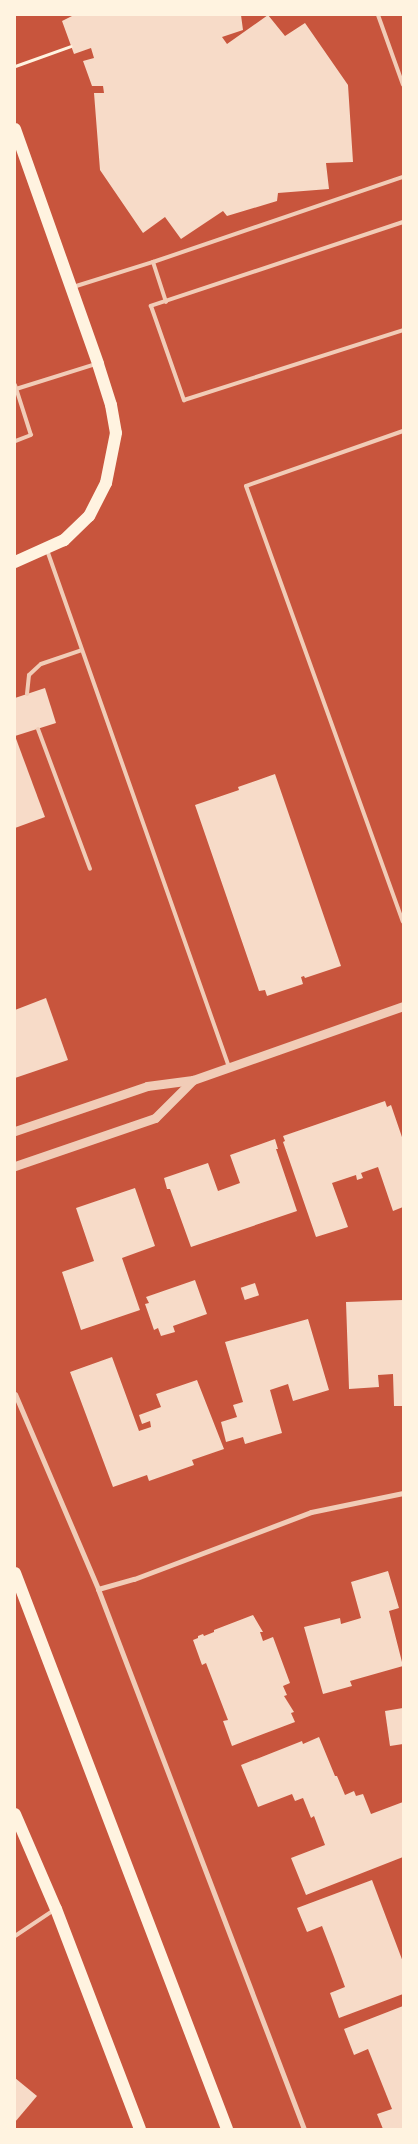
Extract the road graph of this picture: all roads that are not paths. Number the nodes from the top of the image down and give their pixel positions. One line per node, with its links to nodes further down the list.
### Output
1 (378, 15): 2 (lane)
2 (403, 86)
3 (15, 129): 7 (main road)
4 (403, 177): 6 (lane)
5 (403, 222): 8 (lane)
6 (152, 262): 7 (lane); 8 (lane)
7 (70, 288): 10 (main road)
8 (166, 302): 9 (lane)
9 (403, 330)
10 (98, 364): 11 (lane); 14 (main road)
11 (16, 387): 13 (lane)
12 (403, 431): 20 (lane)
13 (15, 441)
14 (47, 549): 15 (main road); 16 (lane)
15 (15, 562)
16 (82, 650): 17 (lane); 22 (lane)
17 (27, 694)
18 (38, 729): 19 (lane)
19 (90, 869)
20 (403, 922)
21 (403, 1006): 22 (street)
22 (229, 1067): 23 (street)
23 (193, 1080): 24 (street); 25 (street)
24 (15, 1131)
25 (15, 1166)
26 (15, 1394): 29 (street)
27 (403, 1493): 29 (street)
28 (15, 1573): 34 (main road)
29 (98, 1589): 35 (street)
30 (15, 1814): 31 (main road)
31 (56, 1909): 32 (lane); 33 (main road)
32 (15, 1936)
33 (140, 2129)
34 (227, 2129)
35 (304, 2129)

